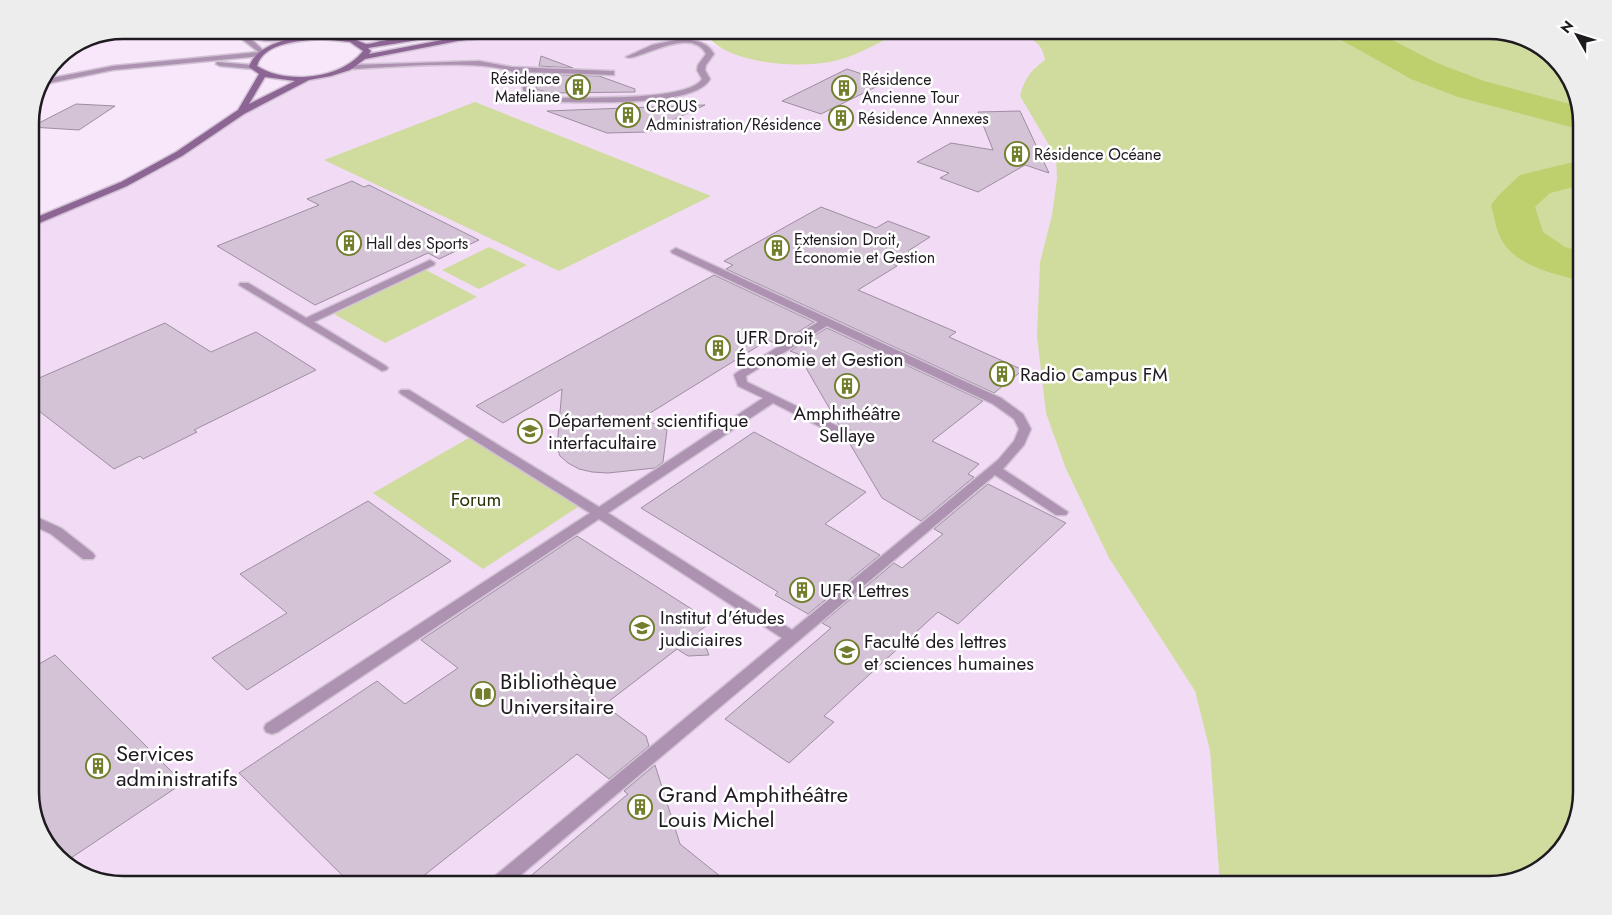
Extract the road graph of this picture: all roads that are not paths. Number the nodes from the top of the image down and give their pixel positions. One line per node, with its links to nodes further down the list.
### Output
1 (246, 39): 8 (street)
2 (266, 39): 7 (street); 8 (street)
3 (305, 39): 7 (main road)
4 (348, 39): 9 (main road)
5 (409, 39): 9 (main road)
6 (458, 39): 11 (main road)
7 (297, 40): 10 (main road)
8 (252, 45): 10 (street)
9 (364, 46): 11 (main road)
10 (260, 53): 13 (street); 14 (main road)
11 (365, 57): 15 (main road)
12 (630, 57): 16 (street)
13 (193, 61): 14 (street); 20 (street)
14 (253, 66): 18 (main road)
15 (351, 67): 16 (street); 19 (main road)
16 (512, 68): 17 (street)
17 (611, 73)
18 (263, 74): 19 (main road); 21 (main road)
19 (309, 77): 21 (main road)
20 (50, 81)
21 (241, 112): 22 (main road)
22 (39, 220)
23 (676, 252): 26 (street)
24 (430, 263): 27 (street)
25 (244, 285): 27 (street)
26 (826, 321): 30 (street); 32 (street)
27 (306, 322): 28 (street)
28 (382, 368)
29 (405, 392): 34 (street)
30 (772, 398): 31 (street); 34 (street)
31 (856, 440)
32 (994, 470): 33 (street); 37 (street)
33 (1061, 512)
34 (599, 513): 37 (street); 38 (street)
35 (39, 522): 36 (street)
36 (88, 556)
37 (792, 637): 39 (street)
38 (272, 728)
39 (507, 876)

